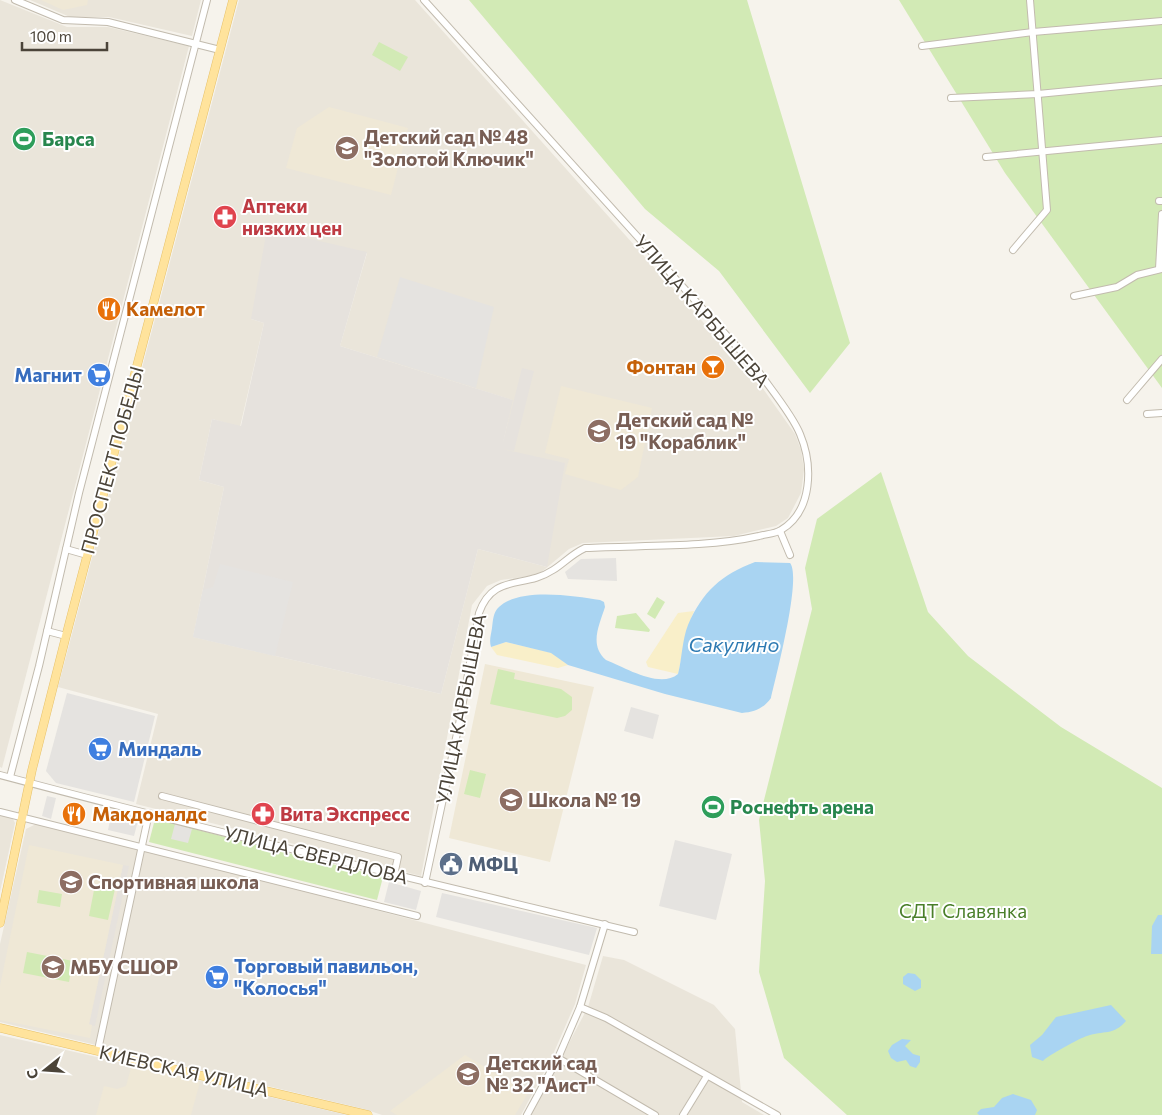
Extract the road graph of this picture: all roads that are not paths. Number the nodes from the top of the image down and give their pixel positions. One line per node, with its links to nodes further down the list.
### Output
1 (15, 0): 8 (street)
2 (207, 0): 8 (street)
3 (233, 0): 10 (main road, ПРОСПЕКТ ПОБЕДЫ)
4 (424, 0): 25 (street, УЛИЦА КАРБЫШЕВА)
5 (1030, 0): 7 (street)
6 (1162, 21): 7 (street)
7 (1033, 32): 9 (street); 12 (street)
8 (196, 43): 10 (street); 26 (street)
9 (922, 46)
10 (220, 50): 27 (main road, ПРОСПЕКТ ПОБЕДЫ)
11 (1162, 82): 12 (street)
12 (1038, 94): 13 (street); 15 (street)
13 (951, 98)
14 (1162, 140): 15 (street)
15 (1042, 150): 16 (street); 18 (street)
16 (986, 157)
17 (1162, 214): 19 (street)
18 (1013, 250)
19 (1160, 269): 20 (street)
20 (1074, 296)
21 (1162, 359): 22 (street)
22 (1126, 400)
23 (1162, 413): 24 (street)
24 (1147, 414)
25 (780, 531): 28 (street); 40 (street, УЛИЦА КАРБЫШЕВА)
26 (66, 549): 27 (street); 29 (street)
27 (87, 555): 30 (main road, ПРОСПЕКТ ПОБЕДЫ)
28 (790, 555)
29 (47, 631): 30 (street); 32 (street)
30 (66, 636): 33 (main road, ПРОСПЕКТ ПОБЕДЫ)
31 (0, 775): 32 (street, УЛИЦА СВЕРДЛОВА)
32 (10, 777): 33 (street, УЛИЦА СВЕРДЛОВА)
33 (29, 783): 36 (street, УЛИЦА СВЕРДЛОВА); 37 (main road, ПРОСПЕКТ ПОБЕДЫ)
34 (162, 796): 39 (street)
35 (0, 812): 37 (street, УЛИЦА СВЕРДЛОВА)
36 (149, 813): 38 (street); 39 (street, УЛИЦА СВЕРДЛОВА)
37 (22, 818): 38 (street, УЛИЦА СВЕРДЛОВА); 42 (main road, ПРОСПЕКТ ПОБЕДЫ)
38 (142, 846): 41 (street, УЛИЦА СВЕРДЛОВА); 47 (street)
39 (394, 875): 40 (street, УЛИЦА СВЕРДЛОВА)
40 (425, 882): 43 (street, УЛИЦА СВЕРДЛОВА)
41 (417, 916)
42 (0, 922)
43 (604, 924): 44 (street, УЛИЦА СВЕРДЛОВА); 45 (street)
44 (634, 932)
45 (580, 1007): 48 (street); 49 (street)
46 (0, 1028): 47 (main road, КИЕВСКАЯ УЛИЦА)
47 (98, 1050): 50 (main road, КИЕВСКАЯ УЛИЦА)
48 (558, 1058): 51 (street); 52 (street)
49 (707, 1076): 53 (street); 54 (street)
50 (365, 1114)
51 (528, 1115)
52 (655, 1115)
53 (682, 1115)
54 (777, 1115)

